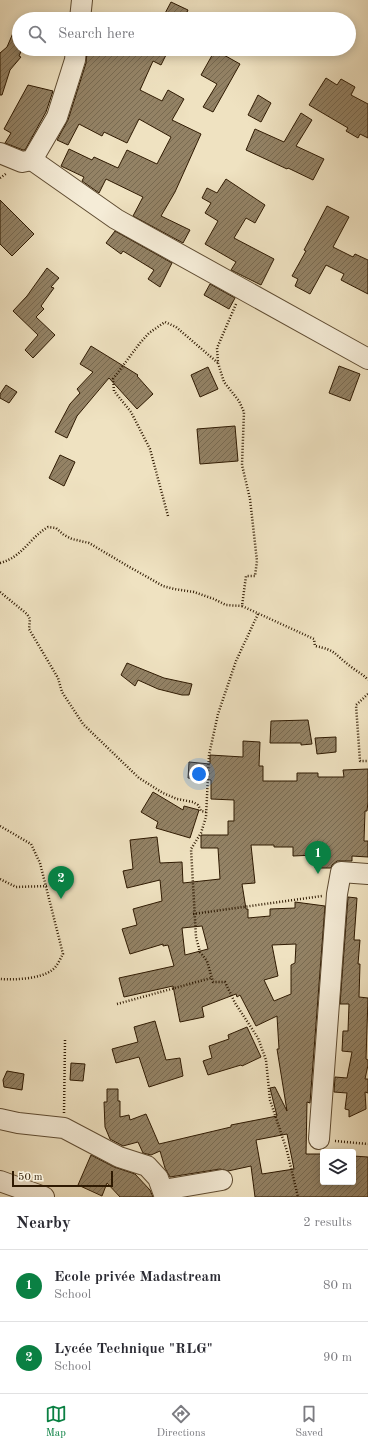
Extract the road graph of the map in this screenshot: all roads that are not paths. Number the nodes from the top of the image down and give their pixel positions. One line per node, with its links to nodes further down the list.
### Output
1 (82, 0): 2 (street)
2 (81, 12)
3 (75, 56): 5 (street)
4 (0, 153): 5 (street)
5 (32, 160): 6 (street)
6 (368, 359)
7 (368, 874): 9 (street)
8 (0, 1119): 12 (street)
9 (319, 1139)
10 (222, 1180): 12 (street)
11 (0, 1181): 13 (street)
12 (164, 1194)
13 (44, 1197)

